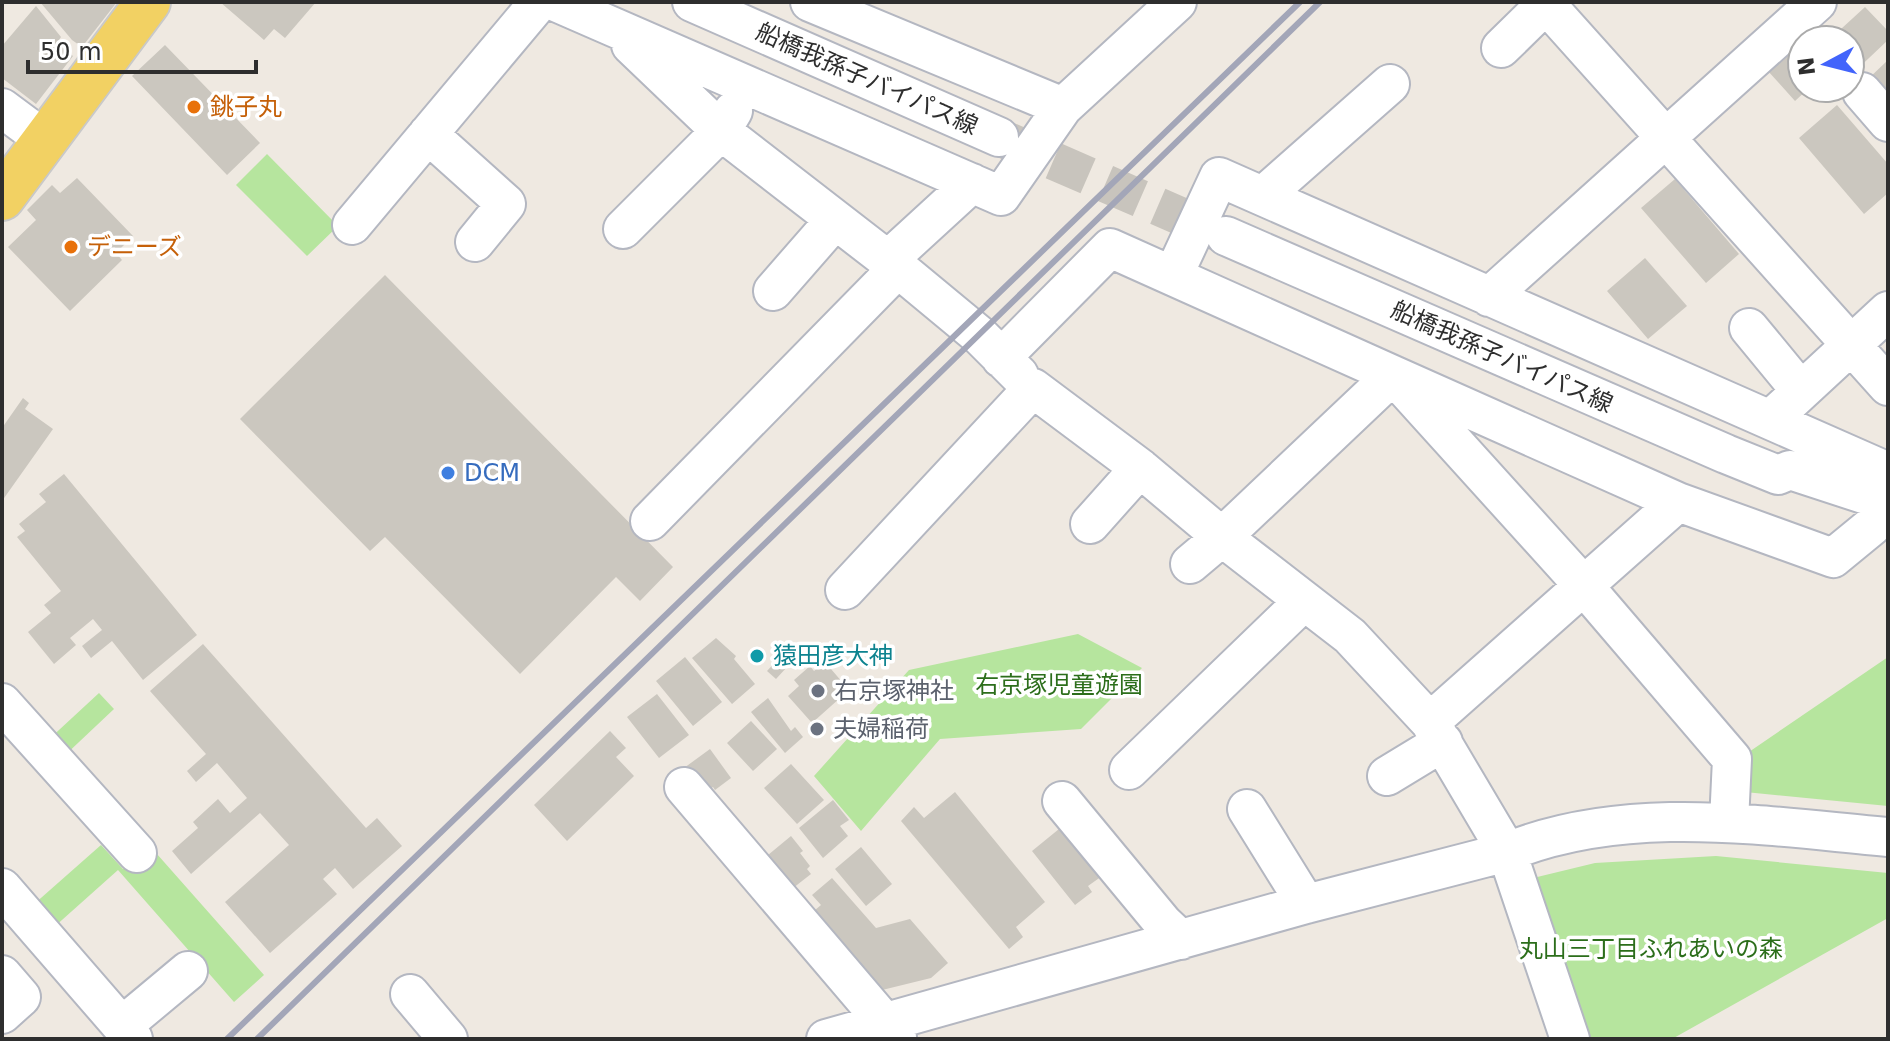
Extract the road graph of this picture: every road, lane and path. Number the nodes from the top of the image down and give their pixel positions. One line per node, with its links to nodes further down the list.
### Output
1 (148, 2): 21 (main road)
2 (539, 2): 18 (street)
3 (556, 2): 9 (street)
4 (692, 2): 19 (street, 船橋我孫子バイパス線)
5 (1177, 2): 14 (street)
6 (1545, 3): 10 (street); 20 (street)
7 (835, 7): 14 (street)
8 (1799, 8): 20 (street)
9 (614, 29): 12 (street); 17 (street)
10 (1501, 48)
11 (1390, 84): 23 (street)
12 (747, 86): 17 (street); 22 (street)
13 (1866, 97): 16 (street)
14 (1063, 107): 22 (street)
15 (2, 108): 21 (street)
16 (1888, 122)
17 (721, 131): 25 (street); 27 (street)
18 (428, 134): 26 (street); 29 (street)
19 (999, 137)
20 (1666, 138): 33 (street); 36 (street)
21 (45, 140): 24 (main road)
22 (972, 183): 30 (street)
23 (1263, 196): 31 (street); 33 (street)
24 (2, 198)
25 (835, 220): 30 (street); 32 (street)
26 (352, 225)
27 (623, 229)
28 (1226, 236): 46 (street, 船橋我孫子バイパス線)
29 (475, 242)
30 (893, 264): 37 (street); 47 (street)
31 (1173, 276): 37 (street); 38 (street)
32 (773, 291)
33 (1489, 297): 42 (street)
34 (1888, 311): 36 (street)
35 (1749, 328): 41 (street)
36 (1850, 343): 39 (street); 41 (street)
37 (1001, 358): 40 (street)
38 (1393, 375): 45 (street); 49 (street); 51 (street)
39 (1888, 386)
40 (1033, 388): 43 (street); 52 (street)
41 (1801, 391): 42 (street)
42 (1770, 420): 44 (street)
43 (1140, 468): 48 (street); 49 (street)
44 (1888, 472)
45 (1678, 502): 46 (street); 51 (street)
46 (1883, 520)
47 (650, 521)
48 (1090, 524)
49 (1222, 537): 50 (street); 53 (street)
50 (1190, 564)
51 (1583, 585): 55 (street); 61 (street)
52 (845, 590)
53 (1304, 601): 55 (street); 56 (street)
54 (2, 703): 64 (street)
55 (1436, 732): 57 (street); 63 (street)
56 (1129, 770)
57 (1387, 776)
58 (684, 787): 73 (street)
59 (1062, 801): 67 (street)
60 (1247, 809): 65 (street)
61 (1729, 822): 62 (street); 63 (street)
62 (1888, 837)
63 (1507, 852): 65 (street); 72 (street)
64 (137, 853)
65 (1306, 904): 67 (street)
66 (10, 913): 74 (street)
67 (1181, 940): 73 (street)
68 (188, 971): 74 (street)
69 (2, 975): 71 (street)
70 (410, 994): 75 (street)
71 (2, 1014)
72 (1556, 1030)
73 (893, 1031): 76 (street)
74 (127, 1033)
75 (448, 1039)
76 (826, 1039)

